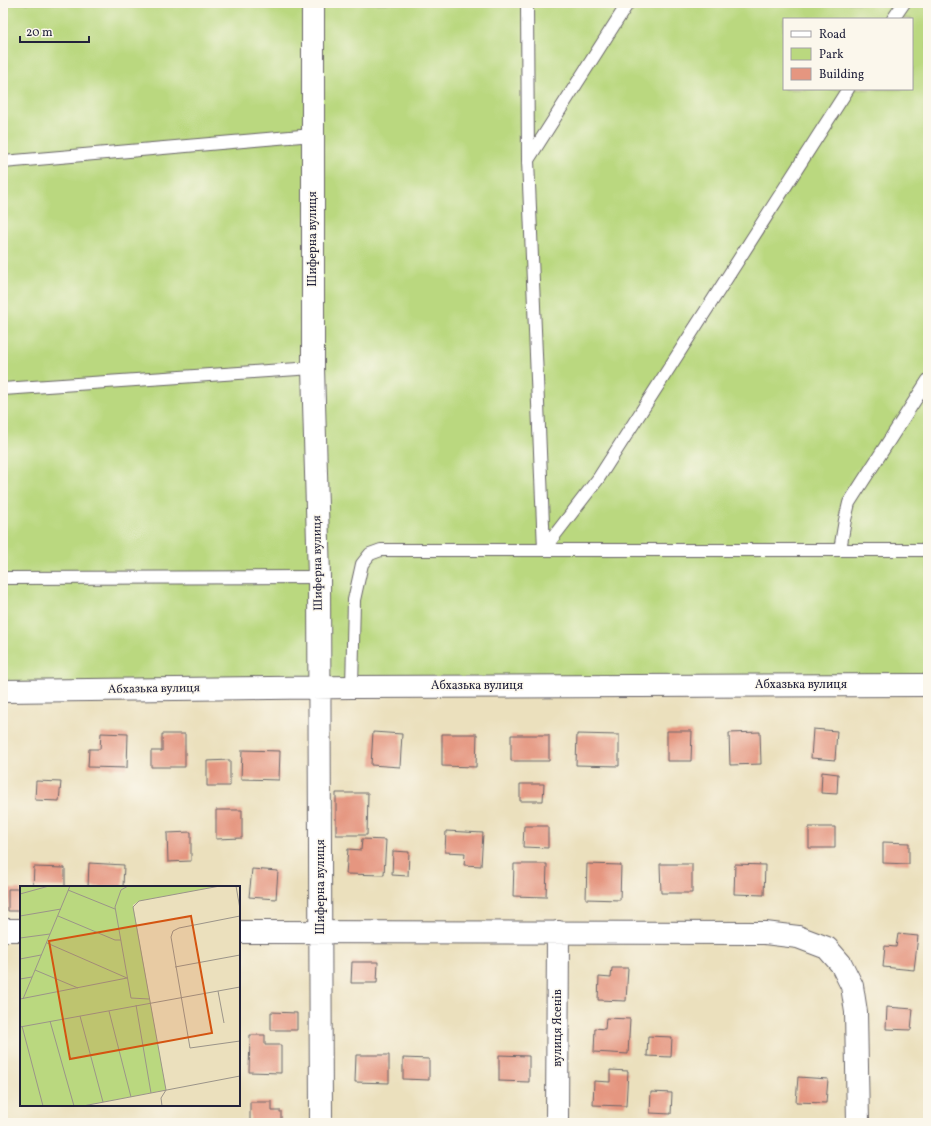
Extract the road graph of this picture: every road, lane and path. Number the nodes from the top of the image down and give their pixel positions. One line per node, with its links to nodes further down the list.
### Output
1 (313, 3): 7 (street, Шиферна вулиця)
2 (527, 3): 8 (lane)
3 (628, 3): 8 (lane)
4 (904, 3): 5 (lane)
5 (894, 18)
6 (847, 90): 13 (lane)
7 (313, 135): 9 (lane); 10 (street, Шиферна вулиця)
8 (528, 160): 13 (lane)
9 (3, 162)
10 (313, 368): 12 (lane); 16 (street, Шиферна вулиця)
11 (928, 380): 14 (lane)
12 (3, 389)
13 (544, 549): 14 (lane); 20 (lane)
14 (840, 550): 15 (lane)
15 (928, 550)
16 (319, 577): 17 (lane); 19 (street, Шиферна вулиця)
17 (3, 578)
18 (928, 685): 20 (street, Абхазька вулиця)
19 (319, 687): 20 (street, Абхазька вулиця); 21 (street, Абхазька вулиця); 26 (street, Шиферна вулиця)
20 (352, 687)
21 (3, 691)
22 (3, 930): 23 (street)
23 (20, 930)
24 (240, 932): 26 (street)
25 (558, 932): 26 (street); 28 (street, вулиця Ясенів); 29 (street)
26 (321, 933): 27 (street, Шиферна вулиця)
27 (321, 1123)
28 (557, 1123)
29 (858, 1123)

